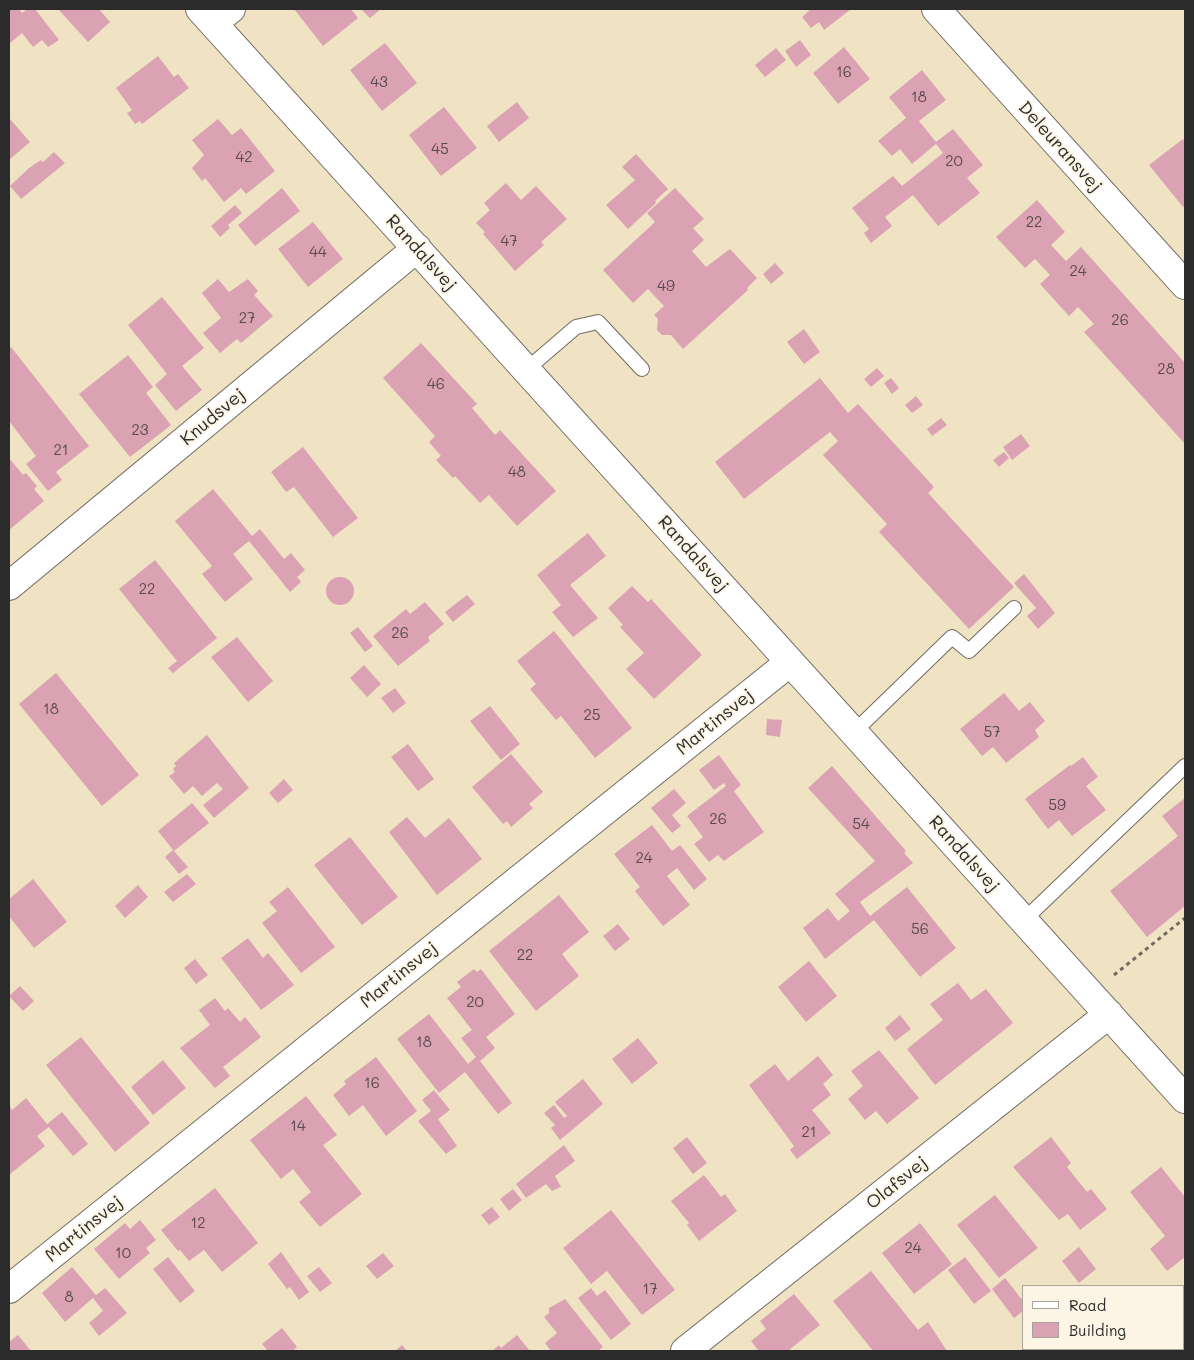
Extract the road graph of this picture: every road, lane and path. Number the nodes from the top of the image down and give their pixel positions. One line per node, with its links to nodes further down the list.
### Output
1 (936, 9): 4 (street, Deleuransvej)
2 (215, 14): 3 (street, Randalsvej)
3 (416, 248): 6 (street, Randalsvej); 7 (street, Knudsvej)
4 (1180, 268)
5 (642, 369): 6 (lane)
6 (526, 370): 9 (street, Randalsvej)
7 (9, 586)
8 (1014, 608): 10 (lane)
9 (790, 662): 10 (street, Randalsvej); 17 (street, Martinsvej)
10 (854, 732): 13 (street, Randalsvej)
11 (1185, 766): 13 (lane)
12 (1185, 918): 14 (path)
13 (1024, 920): 14 (street, Randalsvej)
14 (1091, 994): 15 (street, Randalsvej)
15 (1109, 1014): 16 (street, Randalsvej); 18 (street, Olafsvej)
16 (1180, 1082)
17 (9, 1289)
18 (685, 1351)

